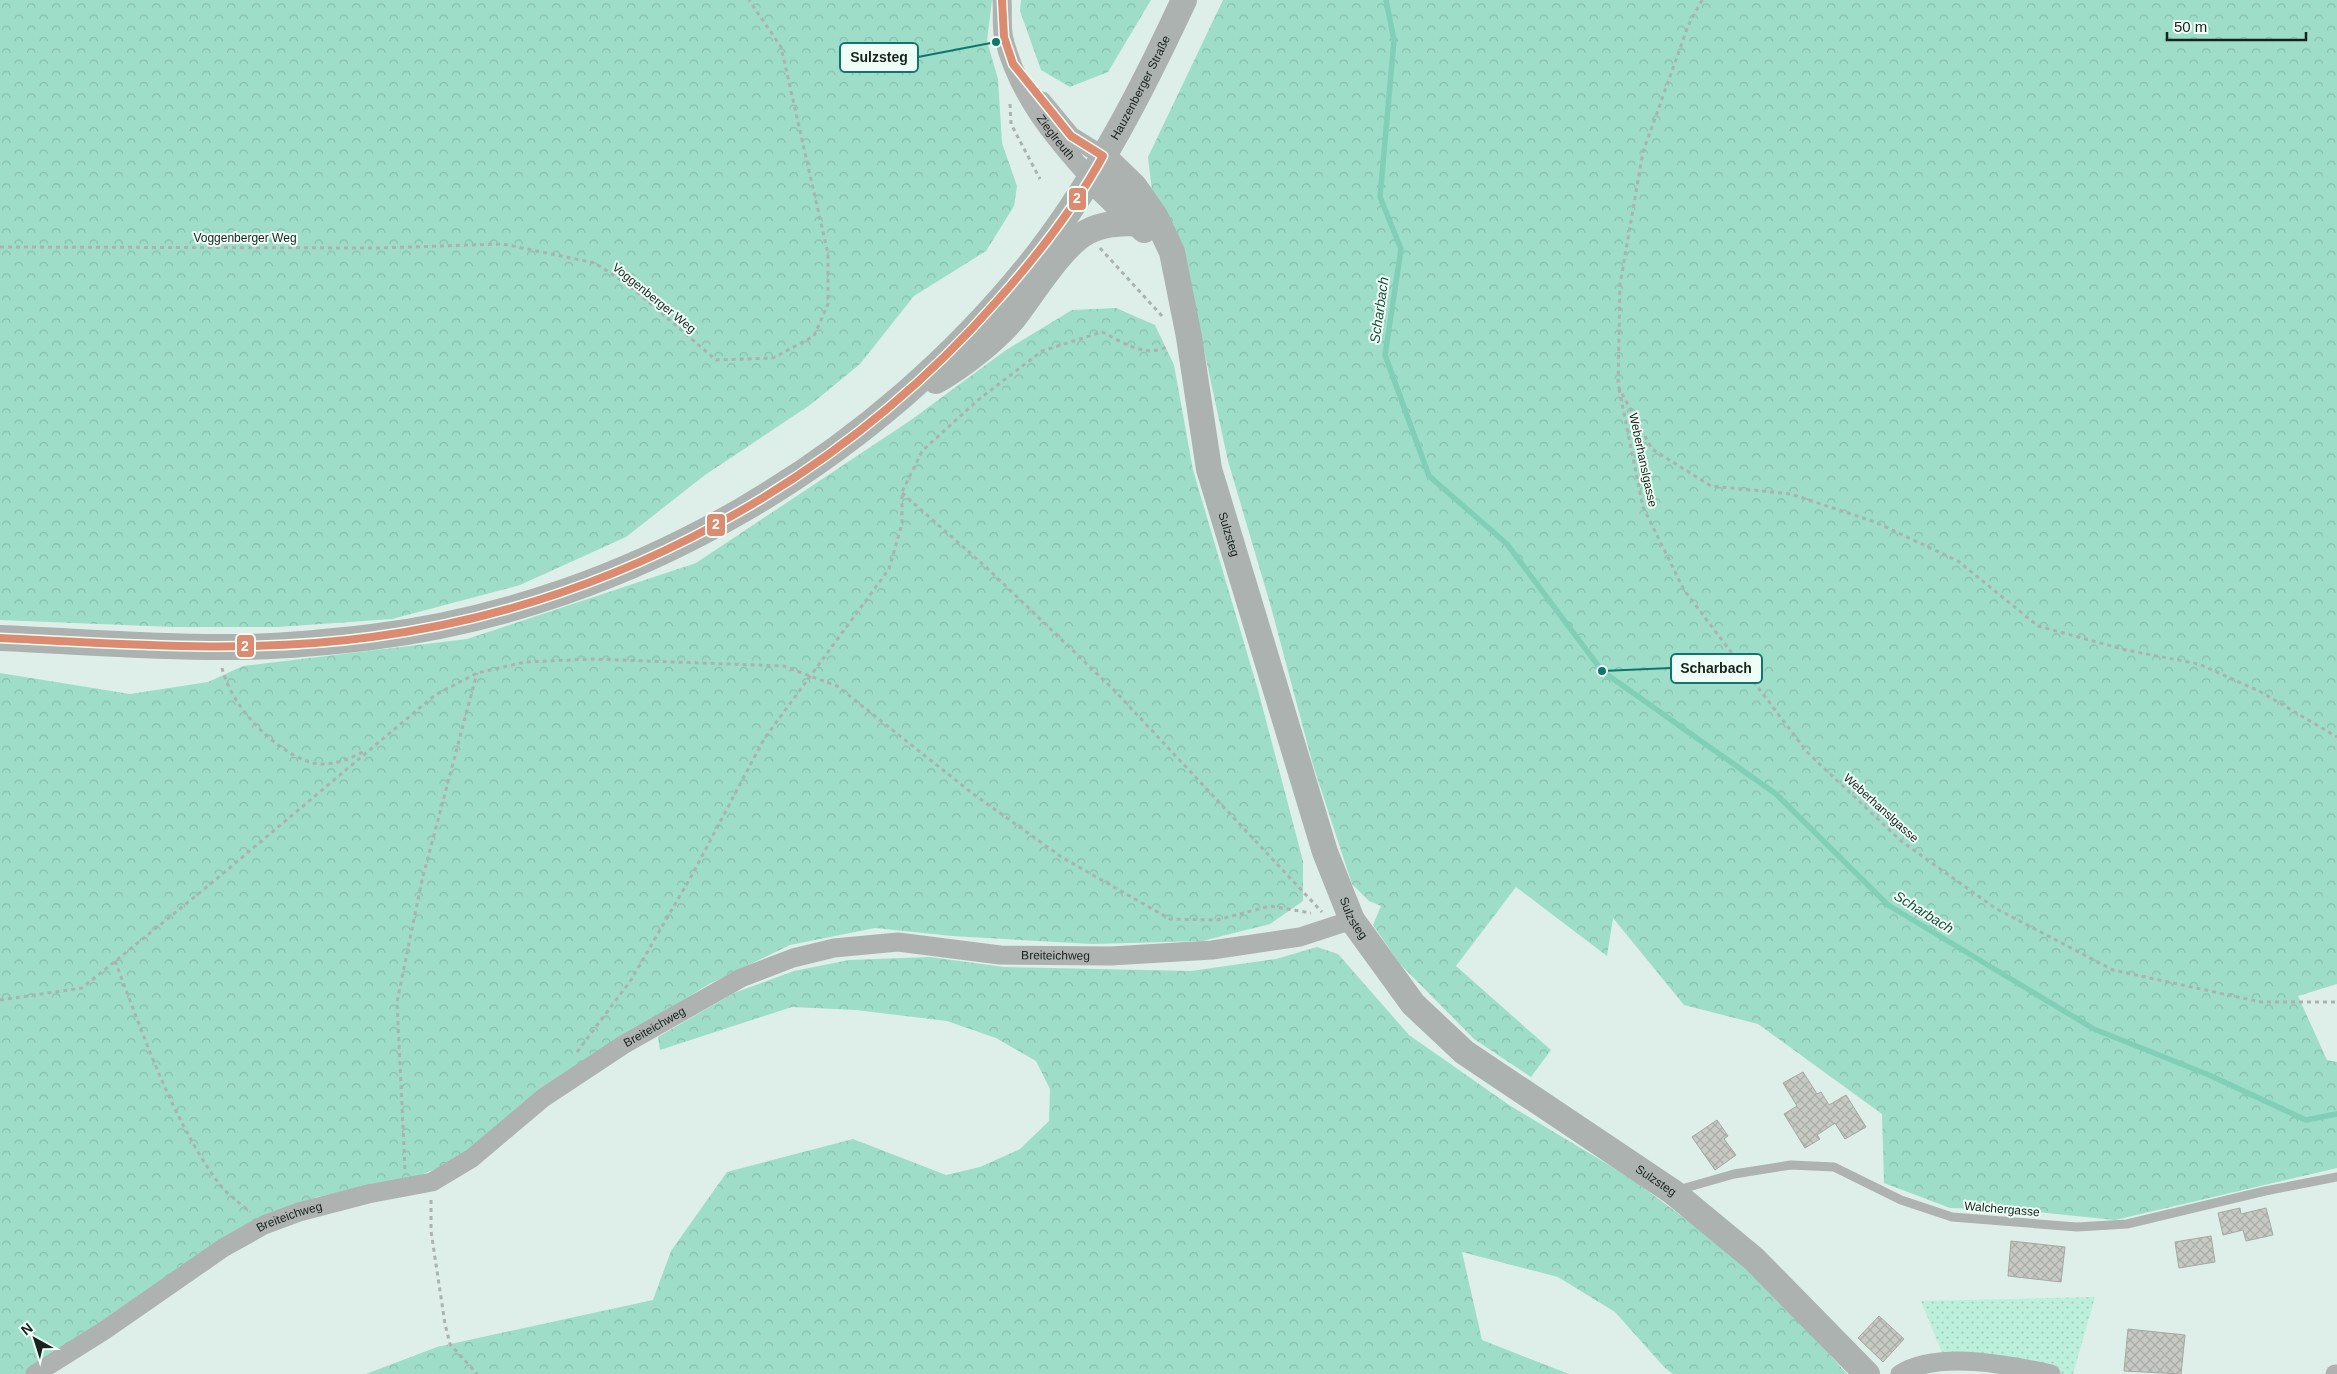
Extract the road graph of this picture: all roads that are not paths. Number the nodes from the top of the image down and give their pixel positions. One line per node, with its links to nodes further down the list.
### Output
1 (1002, 0): 3 (street, Zieglreuth)
2 (1184, 0): 4 (street, Hauzenberger Straße)
3 (1013, 64): 4 (street, Zieglreuth); 5 (street, Zieglreuth)
4 (1103, 156): 5 (street, Hauzenberger Straße); 7 (street, Sulzsteg)
5 (1091, 179): 6 (street); 8 (street, Hauzenberger Straße)
6 (1135, 223): 7 (street); 8 (street)
7 (1172, 252): 10 (street, Sulzsteg)
8 (902, 399): 9 (street, Hauzenberger Straße)
9 (0, 638)
10 (1352, 920): 12 (street, Sulzsteg); 13 (street, Breiteichweg)
11 (2337, 1177): 12 (lane, Walchergasse)
12 (1673, 1192): 14 (street, Sulzsteg)
13 (35, 1374)
14 (1867, 1374)
15 (1900, 1374): 16 (street)
16 (2051, 1374)

